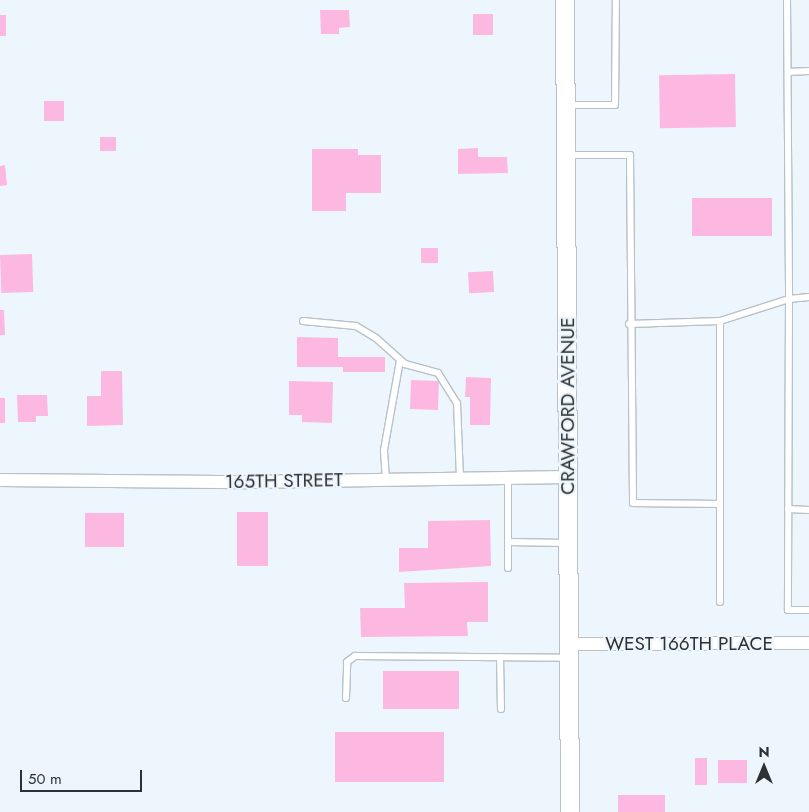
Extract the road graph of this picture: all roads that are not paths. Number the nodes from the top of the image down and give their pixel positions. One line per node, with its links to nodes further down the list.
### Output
1 (565, 0): 6 (main road, CRAWFORD AVENUE)
2 (616, 0): 6 (lane)
3 (787, 0): 4 (lane)
4 (788, 72): 5 (lane); 9 (lane)
5 (809, 72)
6 (566, 105): 7 (main road, CRAWFORD AVENUE)
7 (566, 155): 12 (lane); 14 (main road, CRAWFORD AVENUE)
8 (809, 297): 9 (lane)
9 (789, 298): 11 (lane); 20 (lane)
10 (303, 320): 13 (lane)
11 (720, 321): 12 (lane); 19 (lane)
12 (629, 324): 19 (lane)
13 (400, 360): 16 (lane); 18 (lane)
14 (568, 477): 15 (street, 165TH STREET); 23 (main road, CRAWFORD AVENUE)
15 (508, 478): 16 (street, 165TH STREET); 22 (lane)
16 (460, 479): 18 (street, 165TH STREET)
17 (0, 480): 18 (street, 165TH STREET)
18 (386, 480)
19 (720, 504): 25 (lane)
20 (788, 509): 21 (lane); 26 (lane)
21 (809, 510)
22 (508, 542): 23 (lane); 24 (lane)
23 (568, 543): 28 (main road, CRAWFORD AVENUE)
24 (508, 568)
25 (720, 602)
26 (809, 610)
27 (809, 643): 28 (street, WEST 166TH PLACE)
28 (569, 651): 29 (lane); 32 (main road, CRAWFORD AVENUE)
29 (500, 657): 30 (lane); 31 (lane)
30 (346, 698)
31 (501, 709)
32 (570, 812)

